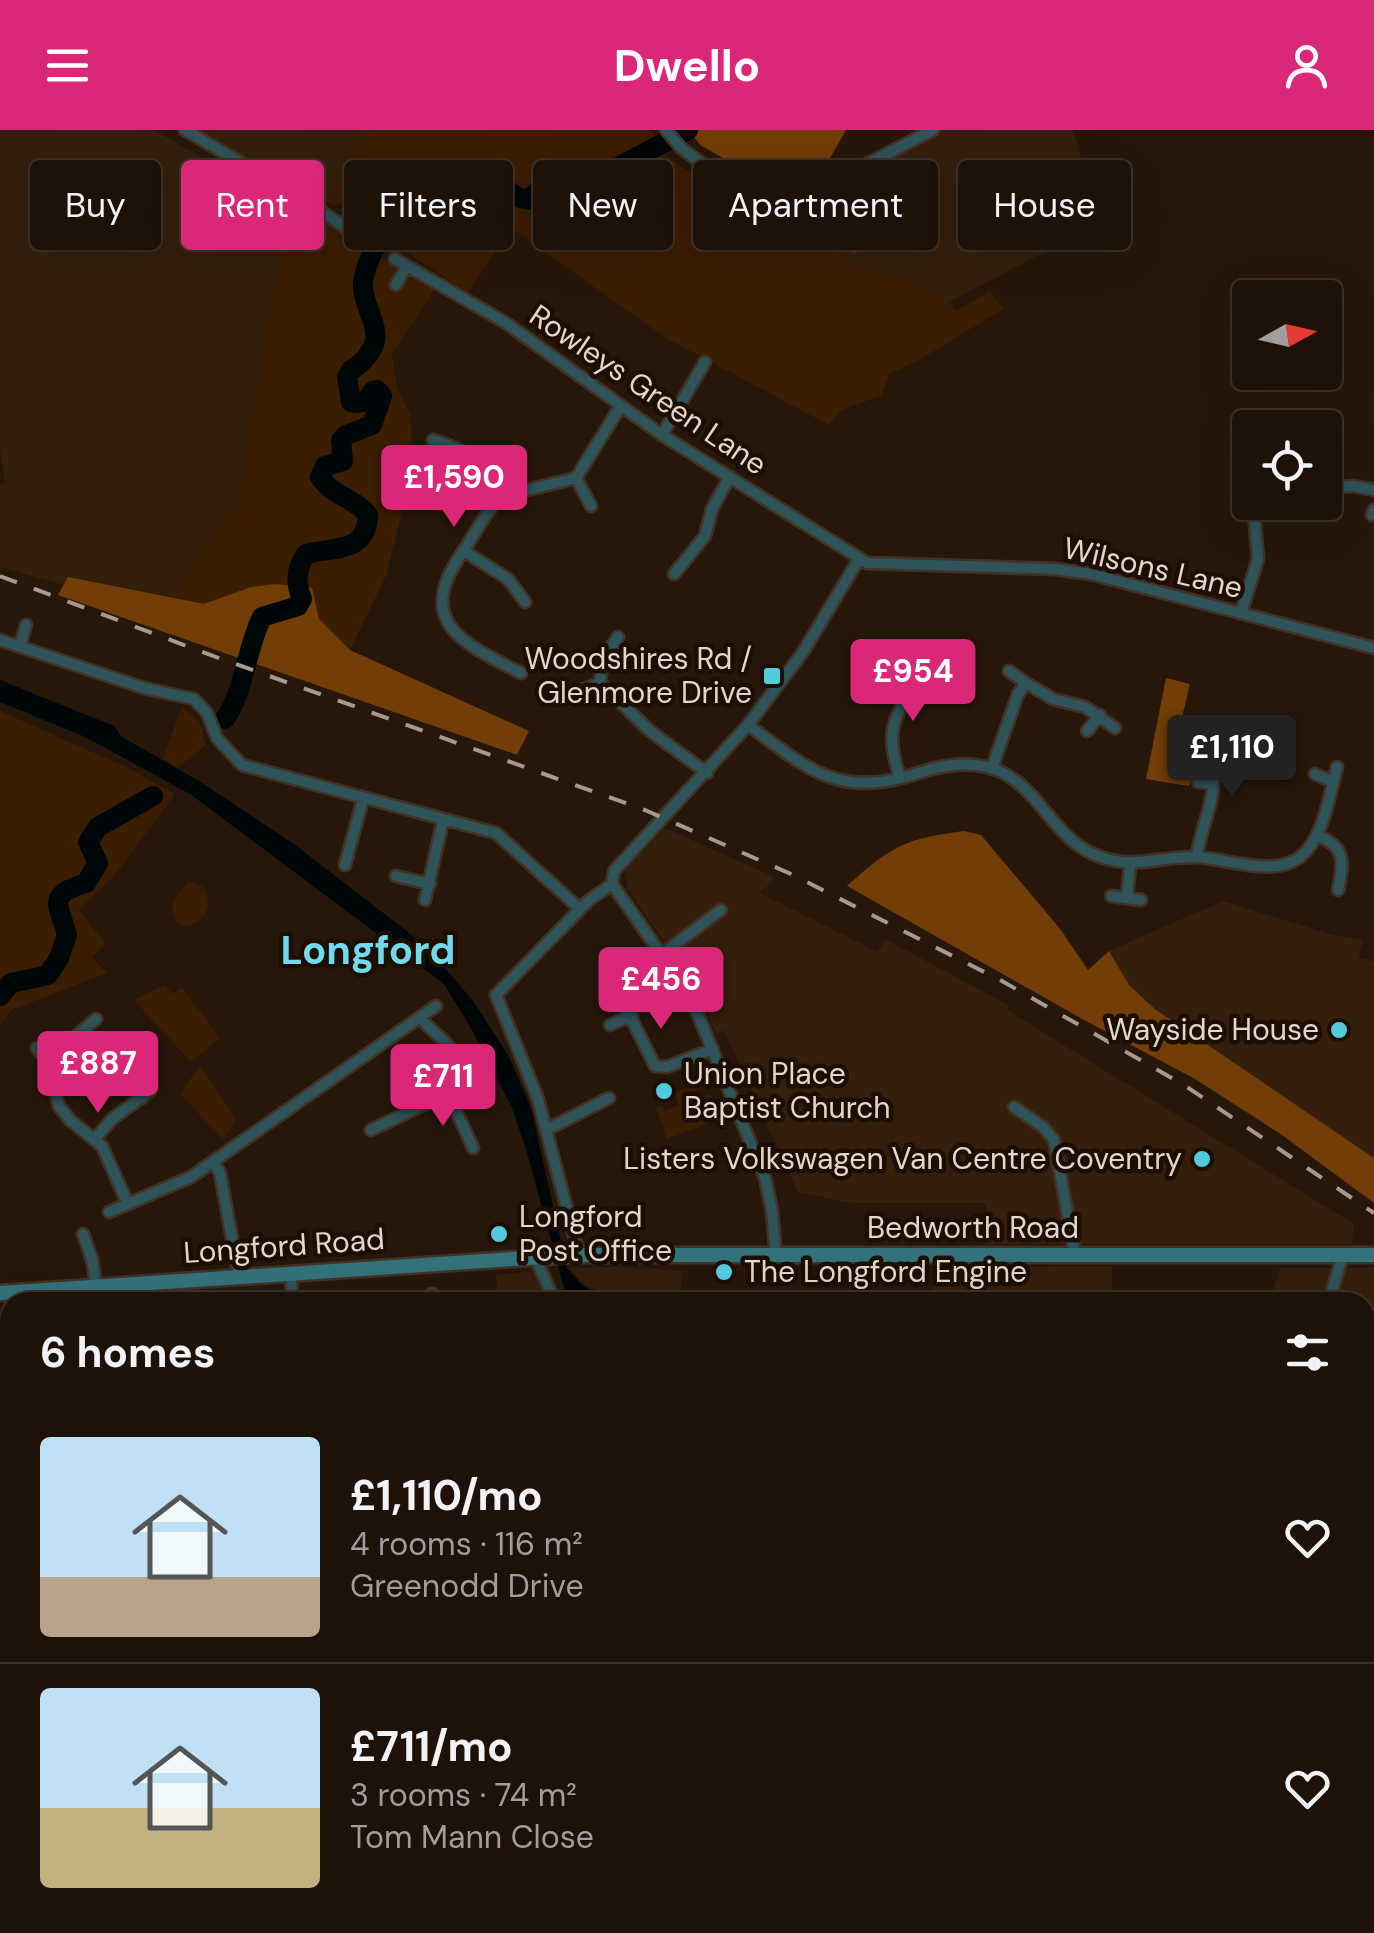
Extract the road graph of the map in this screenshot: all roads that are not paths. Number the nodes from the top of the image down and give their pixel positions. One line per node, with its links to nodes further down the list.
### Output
1 (185, 130): 6 (street)
2 (666, 130): 4 (street)
3 (934, 130): 5 (street)
4 (697, 160)
5 (875, 160)
6 (344, 227)
7 (395, 259): 8 (street, Rowleys Green Lane)
8 (408, 266): 9 (street); 11 (street, Rowleys Green Lane)
9 (396, 285)
10 (705, 362): 12 (street)
11 (620, 407): 12 (street, Rowleys Green Lane); 14 (street)
12 (662, 435): 15 (street, Rowleys Green Lane)
13 (433, 440): 18 (street)
14 (576, 478): 18 (street); 19 (street)
15 (729, 478): 22 (street, Rowleys Green Lane); 23 (street)
16 (1342, 487): 17 (street)
17 (1374, 490)
18 (504, 496): 21 (street)
19 (592, 506)
20 (1255, 520): 25 (street)
21 (464, 552): 24 (street); 32 (street)
22 (860, 558): 25 (street, Wilsons Lane); 40 (street)
23 (674, 574)
24 (524, 602)
25 (1241, 612): 30 (street, Wilsons Lane)
26 (26, 625): 29 (street)
27 (618, 637): 34 (street)
28 (0, 640): 29 (street)
29 (20, 646): 52 (street)
30 (1374, 648)
31 (1009, 671): 35 (street)
32 (521, 673)
33 (914, 674): 37 (street)
34 (600, 684): 38 (street); 46 (street)
35 (1026, 684): 39 (street); 44 (street)
36 (892, 686): 37 (street)
37 (908, 692): 48 (street)
38 (573, 700)
39 (1100, 715): 41 (street); 42 (street)
40 (748, 725): 46 (street); 48 (street)
41 (1114, 728)
42 (1087, 730)
43 (1338, 767): 50 (street)
44 (992, 768): 48 (street); 56 (street)
45 (1218, 768): 51 (street)
46 (706, 773): 60 (street)
47 (1315, 774): 50 (street)
48 (900, 778)
49 (1198, 782): 51 (street)
50 (1333, 782): 54 (street)
51 (1213, 783): 55 (street)
52 (363, 799): 53 (street); 57 (street)
53 (443, 820): 59 (street); 66 (street)
54 (1317, 835): 55 (street); 61 (street)
55 (1197, 857): 56 (street)
56 (1130, 864): 63 (street)
57 (346, 865)
58 (396, 876): 59 (street)
59 (430, 884): 64 (street)
60 (612, 884): 66 (street); 68 (street)
61 (1338, 890)
62 (1110, 896): 63 (street)
63 (1126, 898): 65 (street)
64 (425, 900)
65 (1140, 900)
66 (580, 909): 85 (street)
67 (721, 910): 68 (street)
68 (662, 954): 78 (street)
69 (619, 994): 71 (street)
70 (436, 1006): 73 (street)
71 (632, 1015): 74 (street); 78 (street)
72 (96, 1018): 75 (street)
73 (421, 1018): 81 (street); 88 (street)
74 (610, 1025)
75 (84, 1029): 76 (street); 79 (street)
76 (95, 1042)
77 (38, 1048): 79 (street)
78 (712, 1049): 97 (street)
79 (47, 1061): 86 (street)
80 (130, 1086): 86 (street)
81 (448, 1092): 84 (street); 87 (street)
82 (609, 1098): 85 (street)
83 (1014, 1107): 95 (street)
84 (371, 1130)
85 (546, 1130): 94 (street)
86 (95, 1139): 89 (street)
87 (473, 1148)
88 (214, 1163): 89 (street); 99 (street)
89 (128, 1204): 90 (street)
90 (108, 1212)
91 (83, 1234): 100 (street)
92 (1343, 1254): 93 (main road, Bedworth Road); 95 (main road, Bedworth Road); 104 (street)
93 (1374, 1254)
94 (576, 1255): 96 (main road, Longford Road); 97 (main road, Bedworth Road)
95 (1076, 1255): 97 (main road, Bedworth Road)
96 (538, 1256): 98 (main road, Longford Road); 103 (street)
97 (776, 1256)
98 (291, 1273): 99 (main road, Longford Road); 102 (street)
99 (239, 1278): 100 (main road, Longford Road)
100 (96, 1286): 101 (main road, Longford Road)
101 (24, 1292)
102 (292, 1292)
103 (551, 1292)
104 (1332, 1292)

